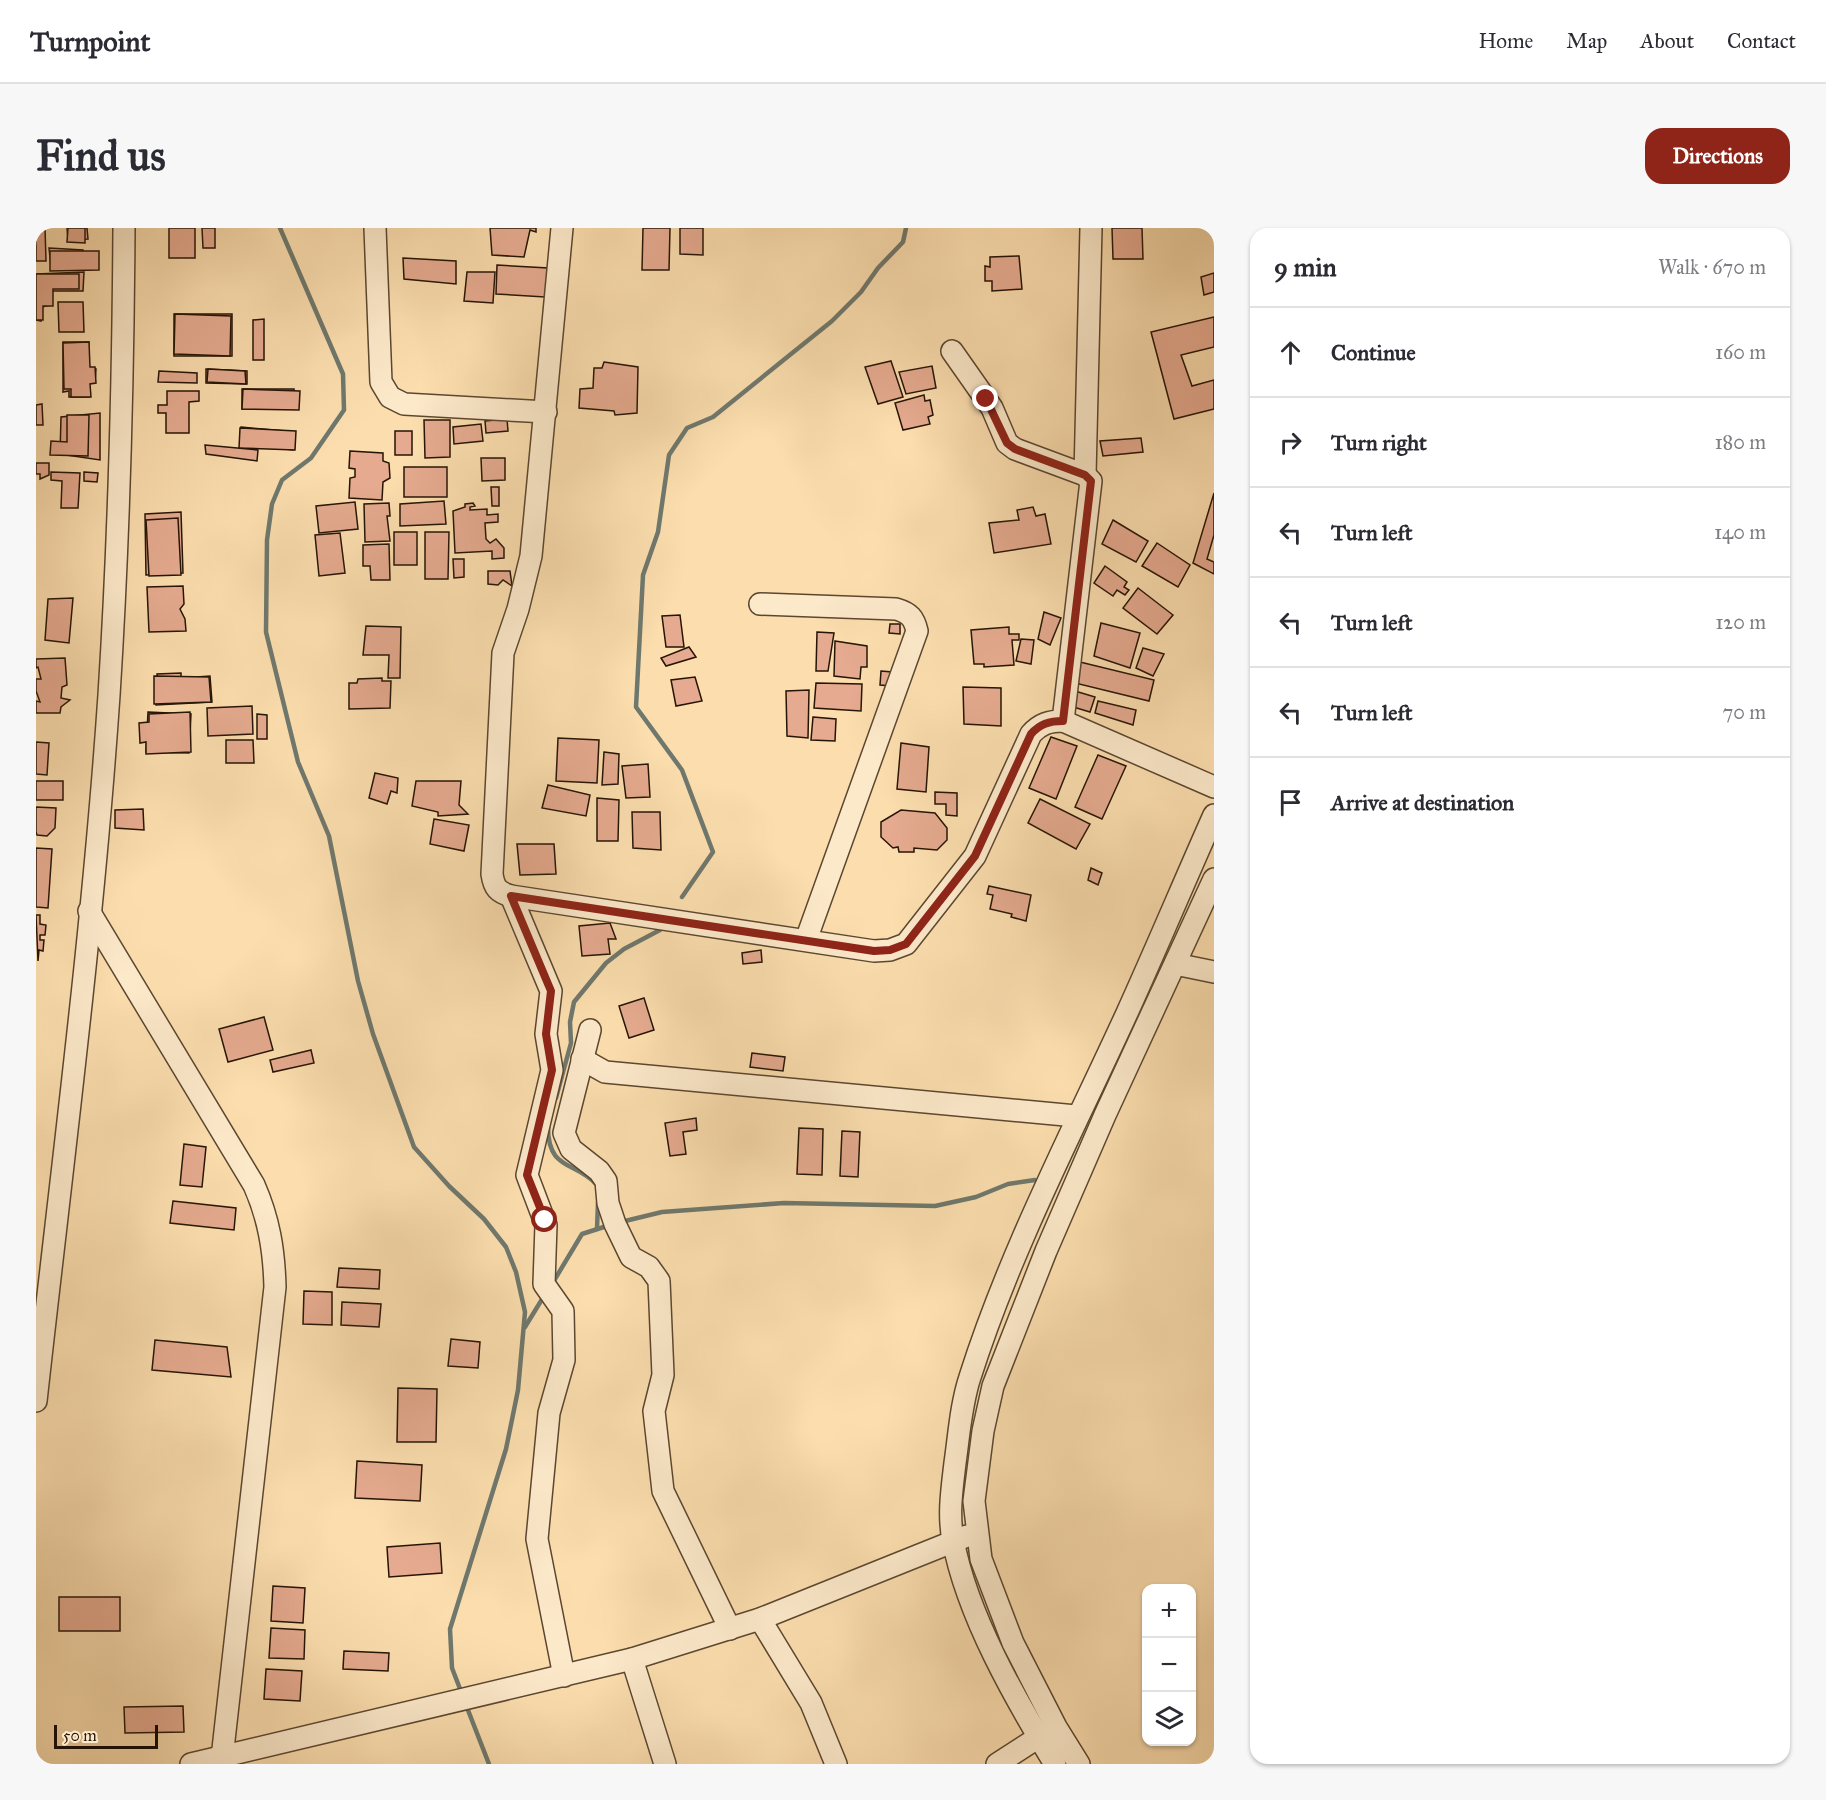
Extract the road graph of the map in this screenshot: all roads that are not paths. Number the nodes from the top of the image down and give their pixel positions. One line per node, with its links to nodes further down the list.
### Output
1 (124, 228): 14 (street)
2 (375, 228): 6 (street)
3 (562, 228): 6 (street)
4 (1091, 228): 7 (street)
5 (952, 351): 7 (street)
6 (546, 412): 13 (street)
7 (1085, 475): 9 (street)
8 (760, 604): 15 (street)
9 (1063, 721): 10 (street); 15 (street)
10 (1214, 787)
11 (1214, 815): 20 (street)
12 (1214, 879): 16 (street)
13 (511, 896): 15 (street); 27 (street)
14 (89, 911): 21 (street); 29 (street)
15 (806, 940)
16 (1175, 964): 17 (street); 22 (street)
17 (1214, 972)
18 (590, 1030): 19 (street)
19 (582, 1059): 20 (street); 25 (street)
20 (1076, 1116): 23 (street)
21 (36, 1401)
22 (976, 1533): 23 (street); 35 (street)
23 (953, 1540): 24 (street); 28 (street)
24 (760, 1619): 25 (street); 32 (street)
25 (730, 1629): 26 (street)
26 (632, 1659): 27 (street); 31 (street)
27 (564, 1676): 29 (street)
28 (1039, 1737): 33 (street); 34 (street)
29 (222, 1758): 30 (street)
30 (191, 1764)
31 (665, 1764)
32 (836, 1764)
33 (997, 1764)
34 (1055, 1764)
35 (1079, 1764)

